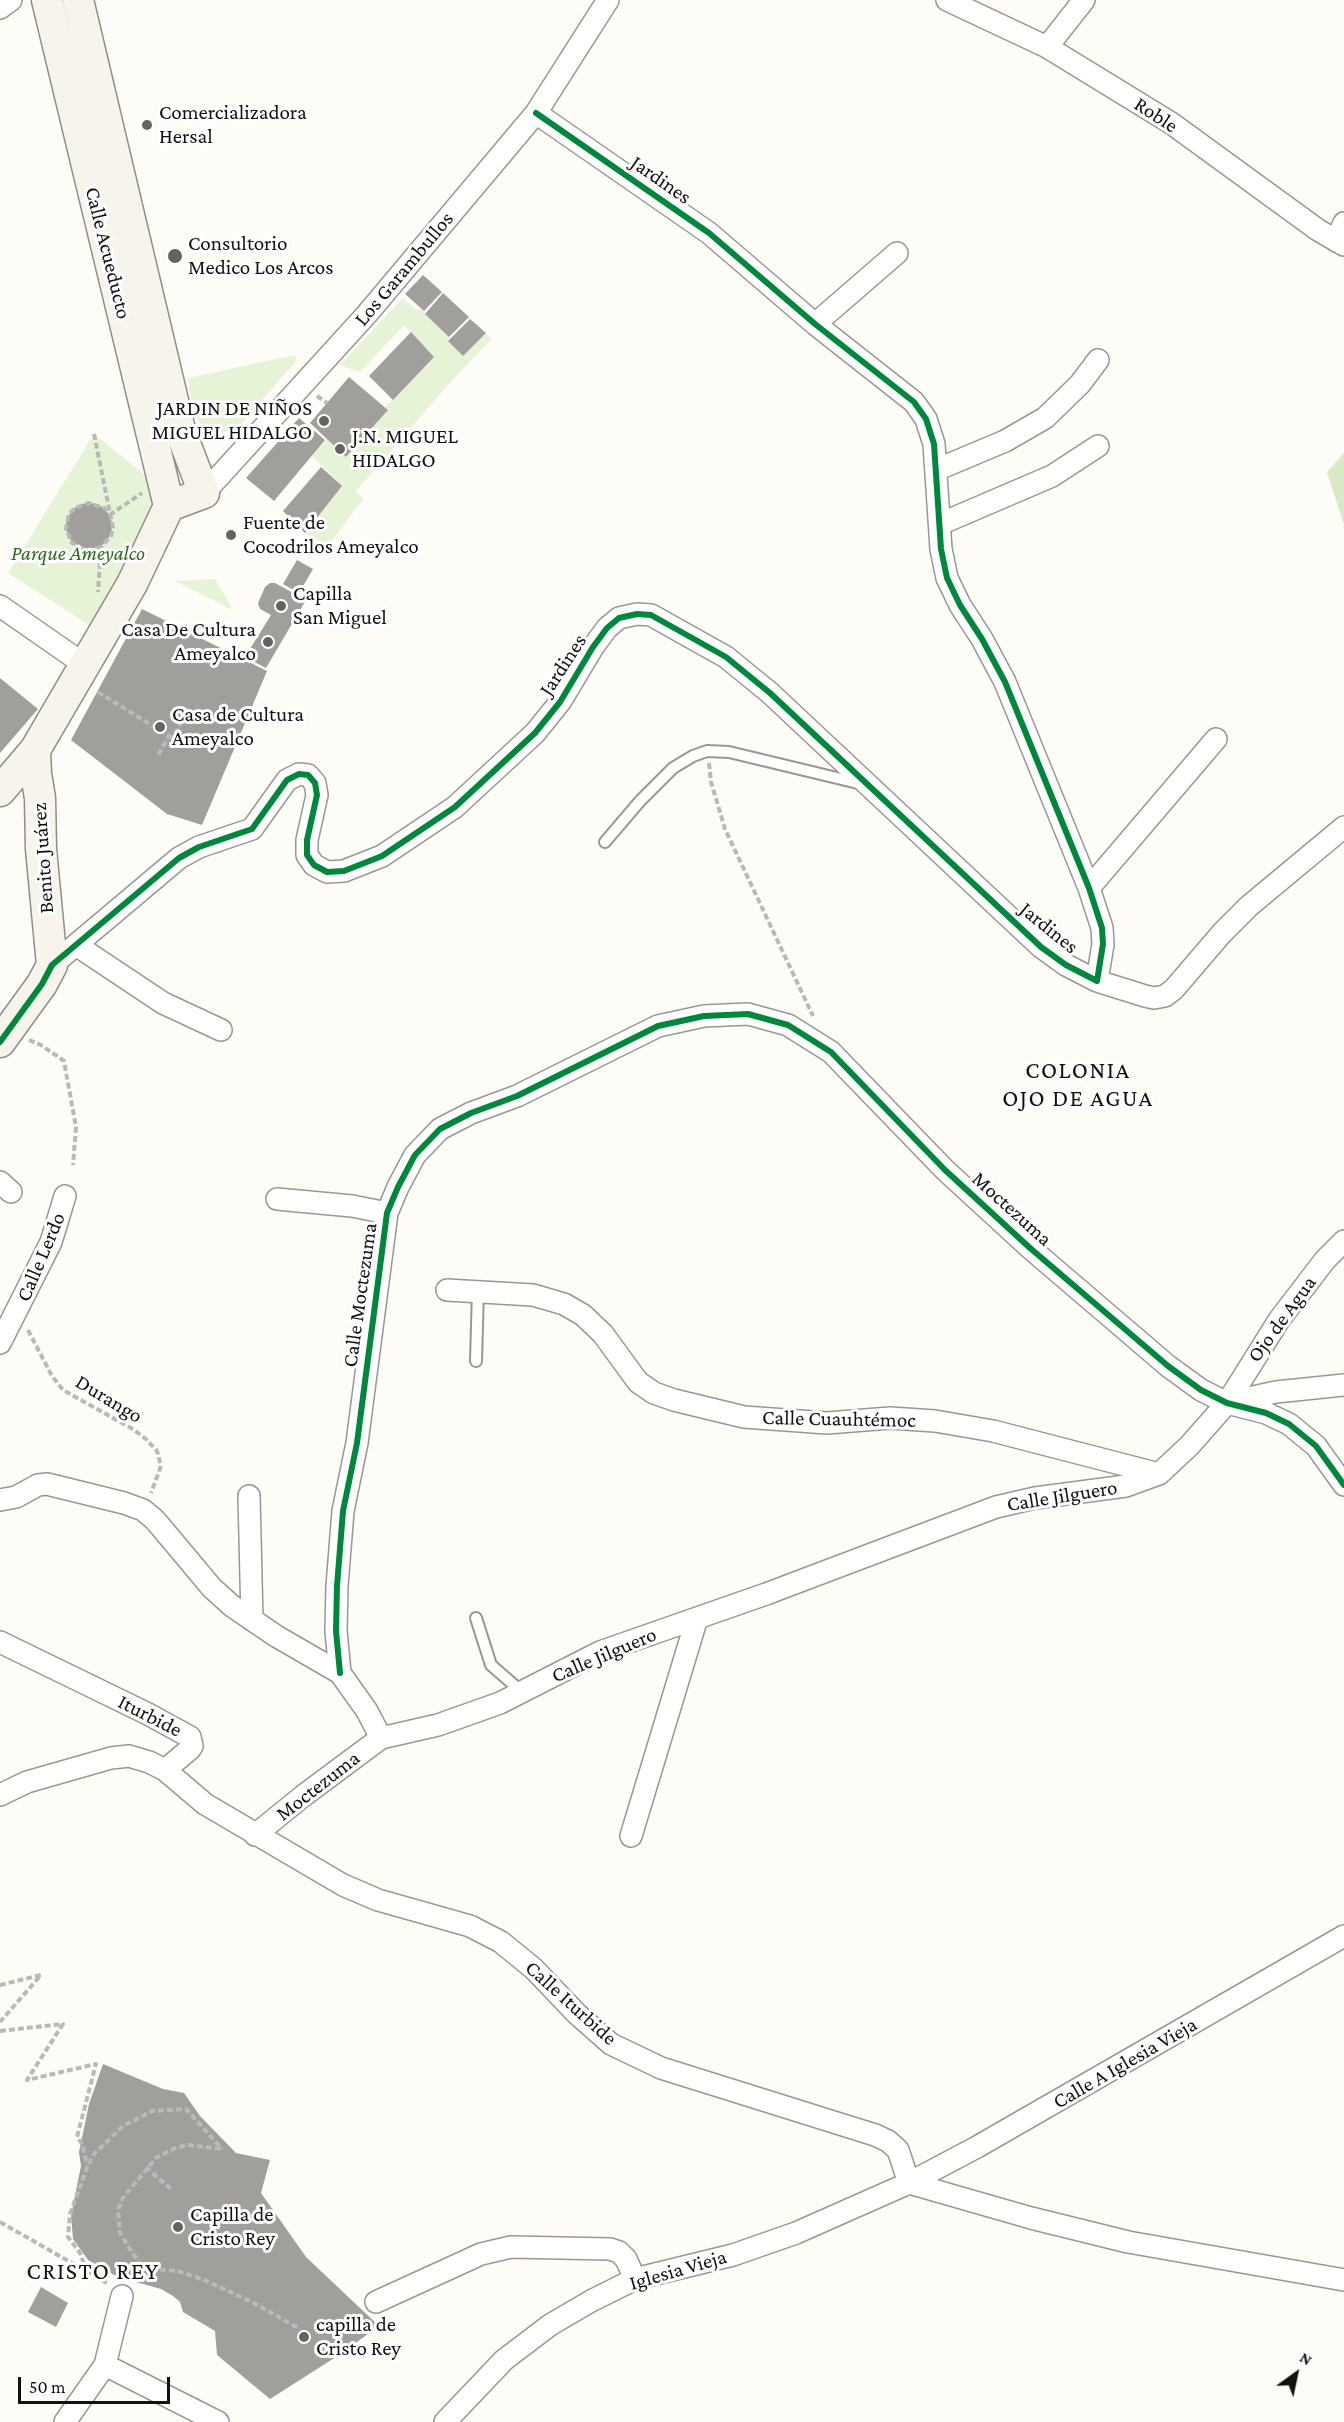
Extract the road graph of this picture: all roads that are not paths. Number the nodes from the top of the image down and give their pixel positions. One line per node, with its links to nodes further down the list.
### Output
1 (11, 0): 7 (street)
2 (47, 0): 11 (street, Calle Acueducto)
3 (78, 0): 10 (street, Calle Acueducto)
4 (608, 0): 9 (street, Los Garambullos)
5 (947, 0): 8 (street, Roble)
6 (1083, 0): 8 (street)
7 (0, 8)
8 (1047, 47): 12 (street, Roble)
9 (536, 113): 14 (street, Jardines); 19 (street, Los Garambullos)
10 (112, 142): 11 (street); 19 (street, Calle Acueducto)
11 (82, 147): 18 (street, Calle Acueducto)
12 (1341, 237)
13 (897, 253): 14 (street)
14 (815, 324): 17 (street, Jardines)
15 (1098, 360): 17 (street)
16 (1098, 446): 20 (street)
17 (936, 470): 20 (street, Jardines)
18 (165, 492): 19 (street, Los Garambullos); 22 (street)
19 (204, 493)
20 (940, 524): 29 (street, Jardines)
21 (0, 606): 22 (street)
22 (91, 678): 24 (street)
23 (1216, 739): 29 (street)
24 (35, 750): 26 (street); 31 (street, Benito Juárez)
25 (871, 787): 28 (lane); 30 (street, Jardines); 32 (street, Jardines)
26 (0, 791)
27 (1344, 827): 32 (street)
28 (604, 842)
29 (1089, 888): 32 (street, Jardines)
30 (76, 945): 31 (street); 34 (street)
31 (52, 965): 35 (street)
32 (1097, 981)
33 (788, 1025): 38 (street, Calle Moctezuma); 46 (street, Moctezuma)
34 (221, 1030)
35 (4, 1037)
36 (65, 1196): 42 (street, Calle Lerdo)
37 (277, 1199): 38 (street)
38 (387, 1213): 55 (street, Calle Moctezuma)
39 (1344, 1240): 46 (street, Ojo de Agua)
40 (447, 1290): 41 (street, Calle Cuauhtémoc)
41 (478, 1290): 44 (lane); 47 (street, Calle Cuauhtémoc)
42 (7, 1312): 43 (street, Calle Lerdo)
43 (0, 1343)
44 (476, 1360)
45 (1344, 1385): 46 (street)
46 (1227, 1403): 47 (street, Calle Jilguero); 48 (street)
47 (1159, 1474): 52 (street, Calle Jilguero)
48 (1344, 1485)
49 (249, 1496): 53 (street)
50 (0, 1500): 53 (street)
51 (476, 1618): 56 (lane)
52 (697, 1618): 56 (street, Calle Jilguero); 61 (street)
53 (252, 1620): 55 (street)
54 (0, 1642): 58 (street, Iturbide)
55 (340, 1673): 57 (street)
56 (522, 1692): 57 (street, Calle Jilguero)
57 (381, 1738): 60 (street, Moctezuma)
58 (165, 1770): 59 (street); 60 (street, Iturbide)
59 (0, 1795)
60 (255, 1835): 63 (street, Calle Iturbide)
61 (631, 1836)
62 (1342, 1938): 63 (street, Calle A Iglesia Vieja)
63 (909, 2182): 64 (street, Iglesia Vieja); 65 (street)
64 (635, 2279): 67 (street); 71 (street, Iglesia Vieja)
65 (1344, 2280)
66 (122, 2296): 68 (street)
67 (376, 2302)
68 (105, 2365): 69 (street); 70 (street)
69 (65, 2422)
70 (218, 2422)
71 (445, 2422)

